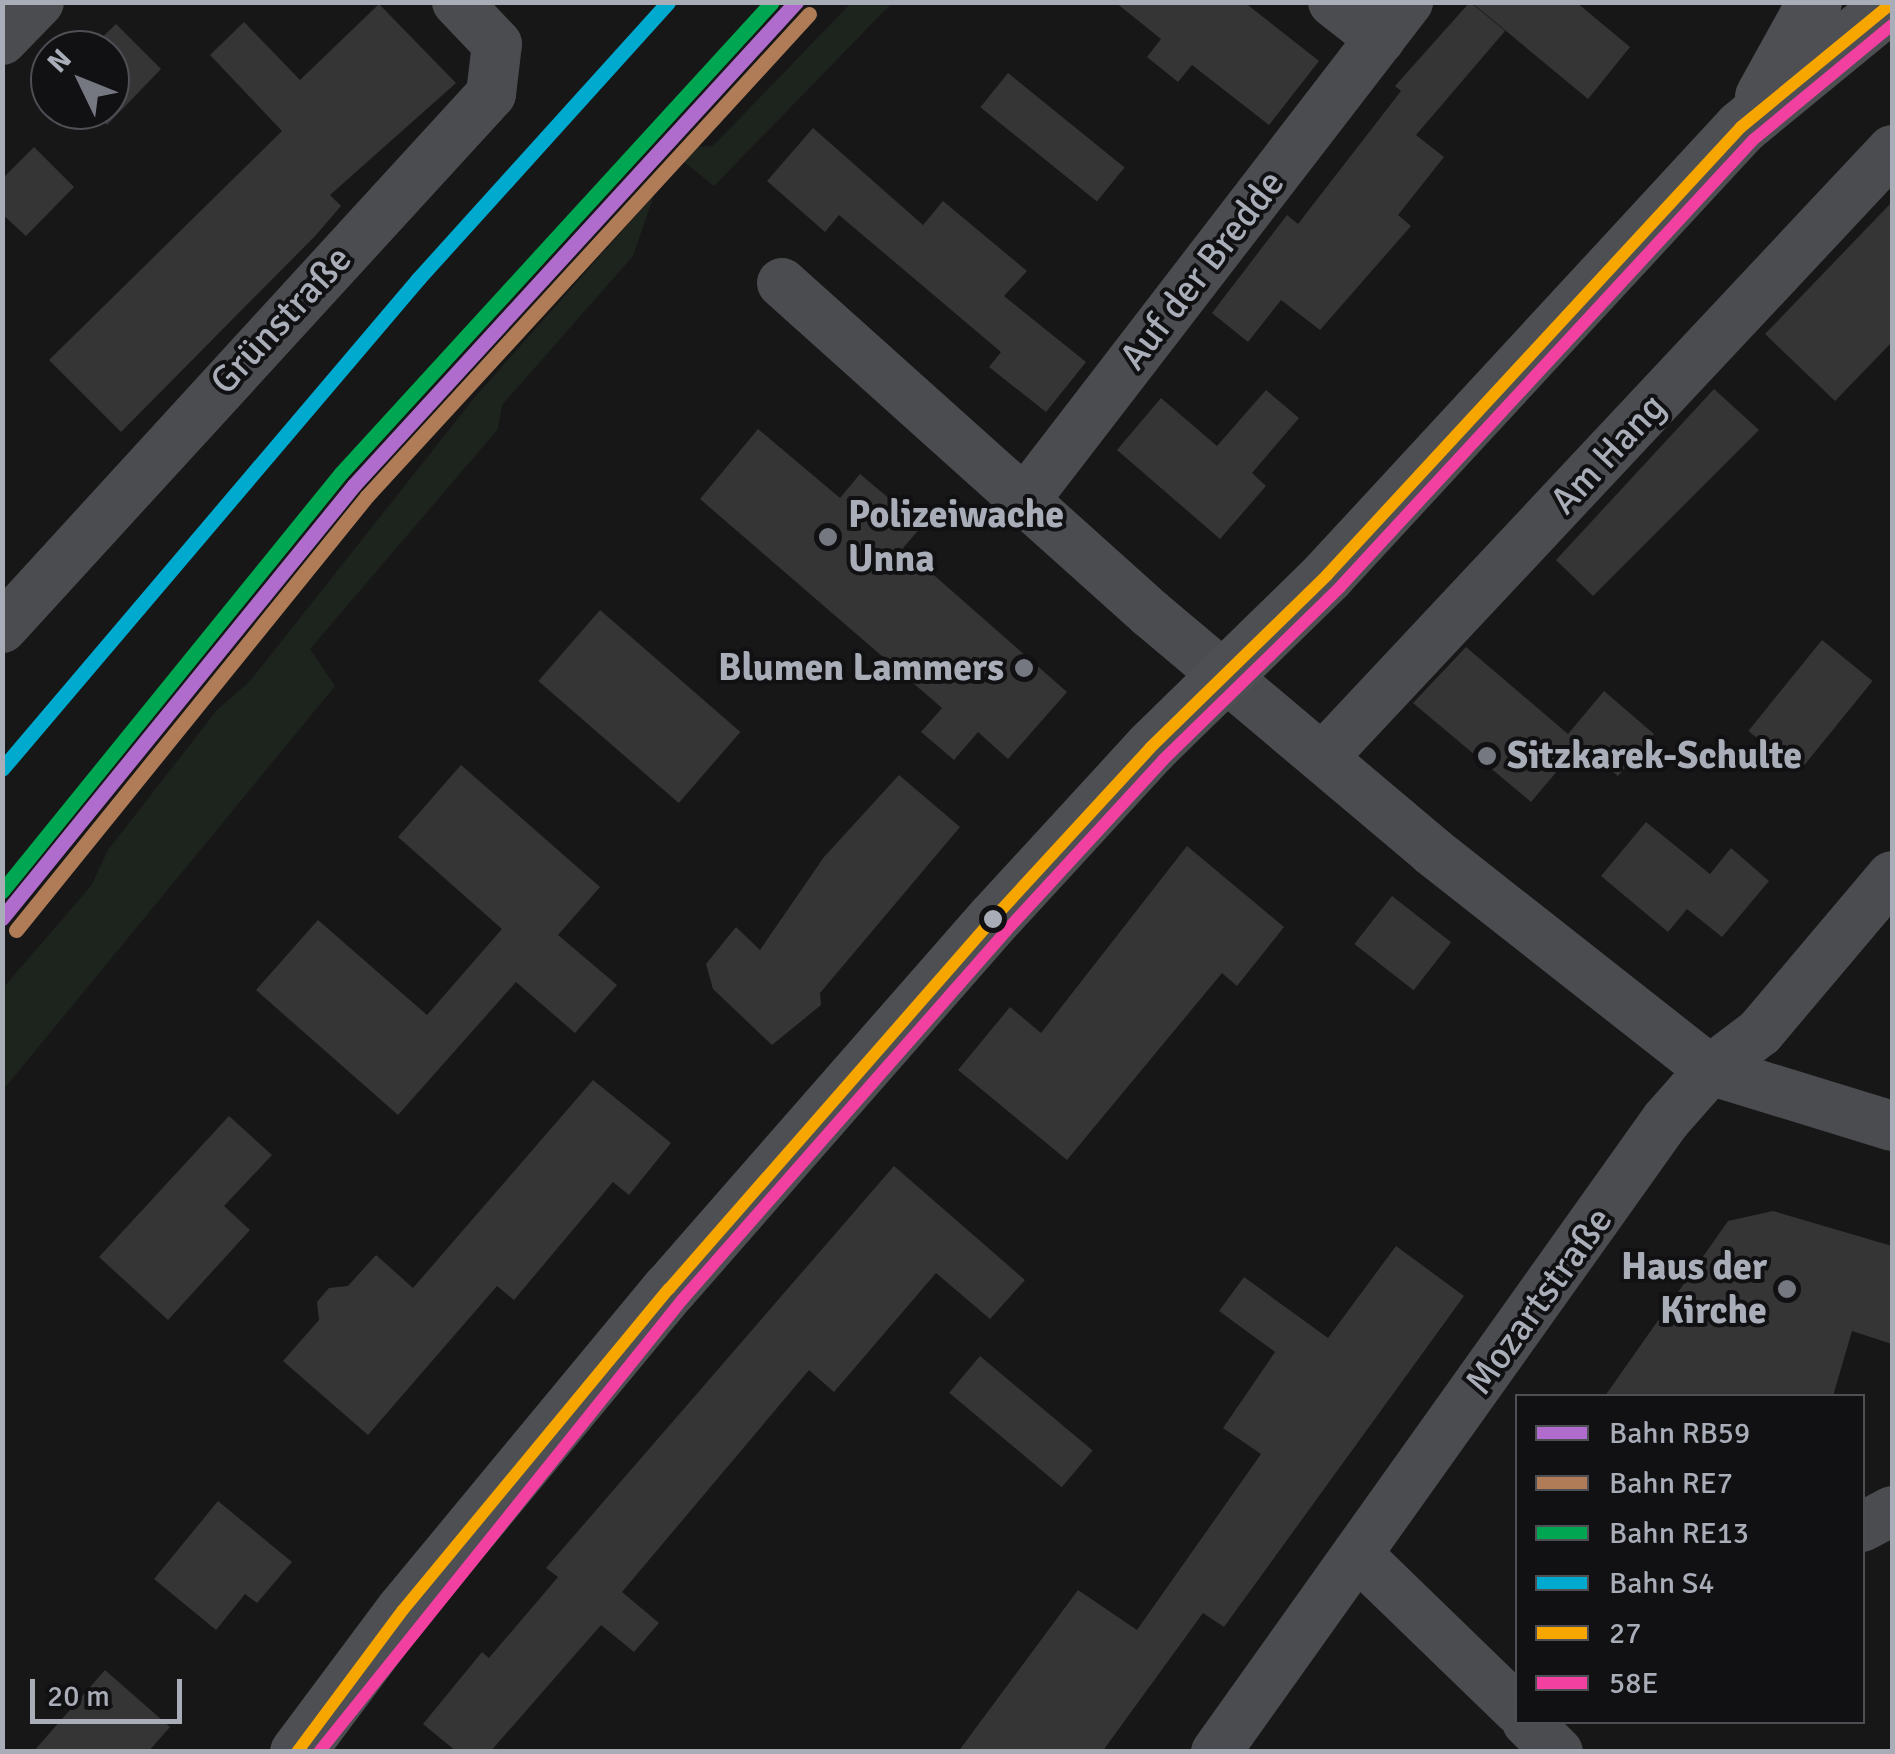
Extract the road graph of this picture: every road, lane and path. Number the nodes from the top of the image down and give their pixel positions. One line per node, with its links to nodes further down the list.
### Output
1 (39, 2): 7 (street)
2 (457, 2): 12 (street, Grünstraße)
3 (1333, 2): 6 (street, Auf der Bredde)
4 (1814, 2): 8 (main road)
5 (1892, 3): 8 (main road)
6 (1394, 21): 11 (street, Auf der Bredde)
7 (2, 40)
8 (1740, 128): 13 (main road)
9 (1892, 150): 14 (street, Am Hang)
10 (782, 283): 11 (street)
11 (1024, 502): 13 (street)
12 (2, 628)
13 (1225, 675): 14 (street); 23 (main road)
14 (1323, 757): 16 (street)
15 (1892, 876): 16 (street, Mozartstraße)
16 (1710, 1070): 17 (street); 20 (street, Mozartstraße)
17 (1892, 1126)
18 (1892, 1511): 19 (street)
19 (1865, 1525)
20 (1358, 1554): 21 (street); 24 (street, Mozartstraße)
21 (1515, 1709)
22 (1530, 1724): 25 (street)
23 (297, 1752)
24 (1216, 1752)
25 (1558, 1752)

